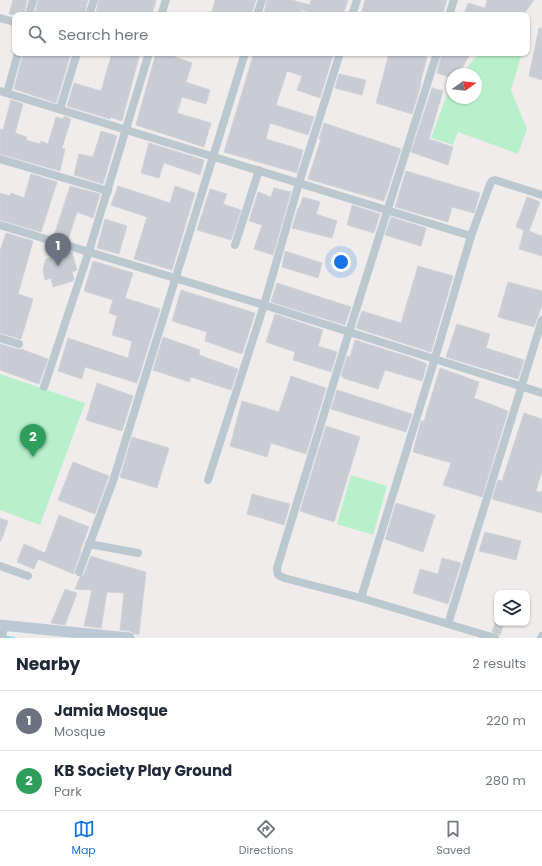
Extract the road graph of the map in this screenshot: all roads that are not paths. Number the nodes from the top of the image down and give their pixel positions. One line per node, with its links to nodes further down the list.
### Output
1 (33, 0): 7 (street)
2 (94, 0): 8 (street)
3 (166, 0): 9 (street)
4 (262, 0): 10 (street)
5 (357, 0): 11 (street)
6 (454, 0): 12 (street)
7 (30, 12)
8 (90, 12)
9 (162, 12)
10 (258, 12)
11 (353, 12)
12 (450, 12)
13 (0, 18): 14 (street)
14 (12, 21)
15 (17, 56): 21 (street)
16 (76, 56): 22 (street)
17 (148, 56): 23 (street)
18 (244, 56): 24 (street)
19 (339, 56): 27 (street)
20 (437, 56): 30 (street)
21 (3, 92): 22 (street)
22 (60, 110): 23 (street)
23 (126, 130): 24 (street); 28 (street)
24 (213, 156): 26 (street); 35 (street)
25 (0, 159): 28 (street)
26 (259, 170): 27 (street); 33 (street)
27 (300, 183): 30 (street); 36 (street)
28 (108, 191): 34 (street)
29 (542, 195): 32 (street)
30 (388, 210): 32 (street); 38 (street)
31 (1, 228): 34 (street)
32 (471, 236): 41 (street)
33 (235, 245)
34 (89, 251): 35 (street); 42 (street)
35 (176, 278): 36 (street); 46 (street)
36 (264, 305): 38 (street); 45 (street)
37 (542, 320): 43 (street)
38 (349, 332): 41 (street); 51 (street)
39 (0, 338): 40 (street)
40 (19, 344)
41 (435, 358): 43 (street); 51 (street)
42 (44, 387)
43 (522, 387): 44 (street); 52 (street)
44 (542, 393)
45 (208, 480)
46 (89, 544): 47 (street); 49 (street)
47 (138, 553)
48 (0, 566): 50 (street)
49 (79, 572)
50 (28, 576)
51 (361, 598): 52 (street)
52 (448, 624): 55 (street)
53 (2, 630): 54 (street)
54 (130, 638)
55 (496, 638)

